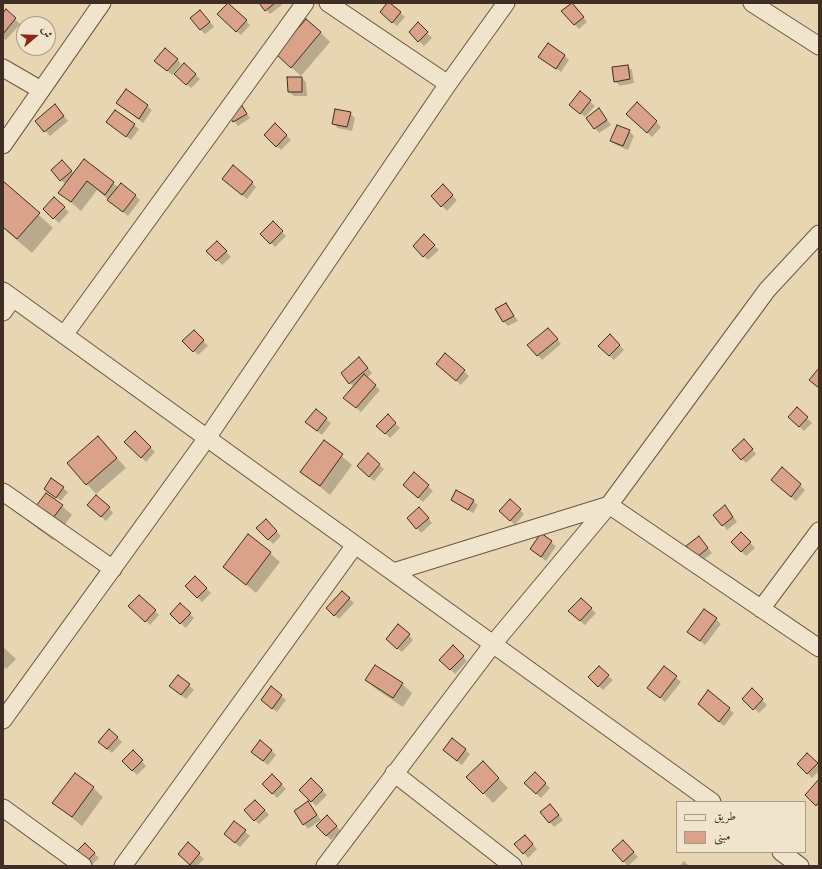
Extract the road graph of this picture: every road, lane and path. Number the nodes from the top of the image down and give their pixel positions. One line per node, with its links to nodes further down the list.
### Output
1 (102, 3): 9 (street)
2 (305, 3): 14 (street)
3 (328, 3): 8 (street)
4 (506, 3): 8 (street)
5 (752, 3): 6 (street)
6 (819, 46)
7 (3, 68): 9 (street)
8 (448, 84): 15 (street)
9 (41, 90): 10 (street)
10 (3, 145)
11 (819, 234): 17 (street)
12 (8, 294): 13 (street); 14 (street)
13 (3, 312)
14 (64, 335): 15 (street)
15 (207, 438): 19 (street); 20 (street)
16 (3, 492): 20 (street)
17 (609, 505): 21 (street); 22 (street); 23 (street)
18 (819, 531): 22 (street)
19 (355, 545): 21 (street); 31 (street)
20 (113, 569): 25 (street)
21 (393, 572): 23 (street)
22 (761, 609): 24 (street)
23 (493, 644): 26 (street); 27 (street)
24 (819, 648)
25 (3, 720)
26 (394, 773): 32 (street); 33 (street)
27 (711, 801)
28 (3, 808): 30 (street)
29 (782, 853): 34 (street)
30 (83, 866)
31 (123, 866)
32 (325, 866)
33 (513, 866)
34 (800, 866)

